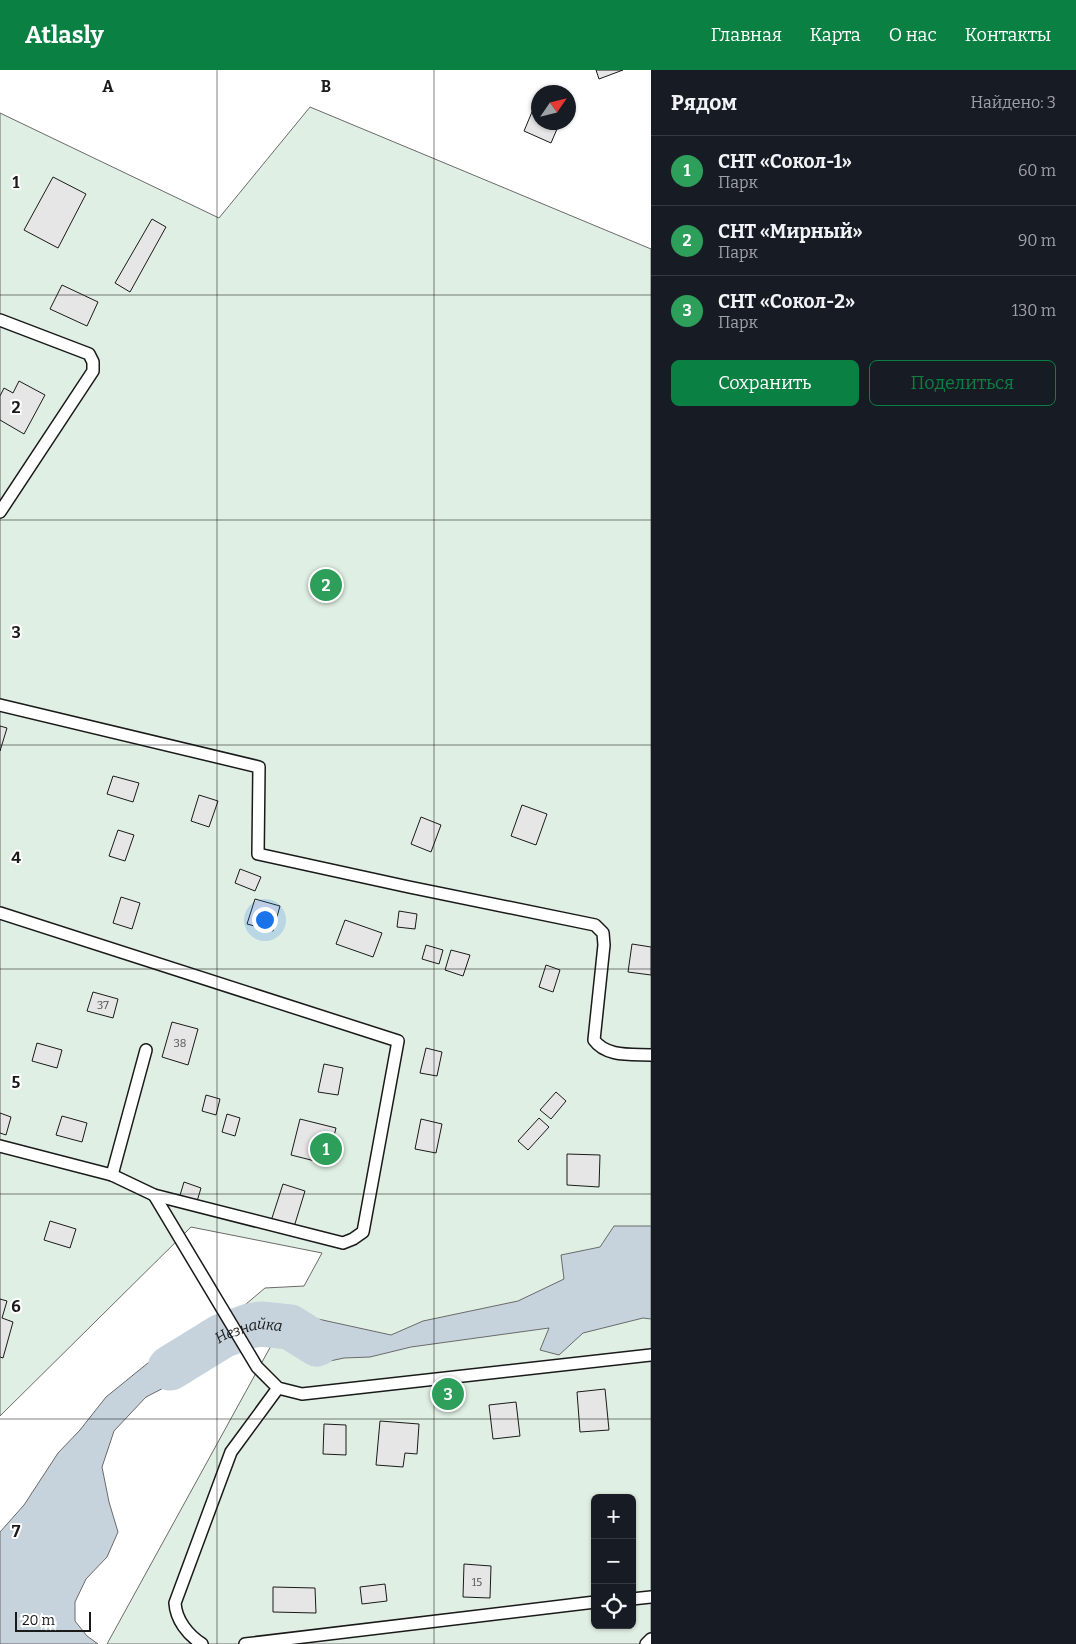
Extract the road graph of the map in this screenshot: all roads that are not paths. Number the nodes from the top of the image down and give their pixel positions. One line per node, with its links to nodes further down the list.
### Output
1 (0, 320): 2 (lane)
2 (0, 512)
3 (0, 704): 6 (lane)
4 (0, 913): 9 (lane)
5 (146, 1050): 8 (lane)
6 (651, 1055)
7 (0, 1146): 8 (lane)
8 (112, 1175): 9 (lane)
9 (154, 1195): 11 (lane)
10 (651, 1354): 11 (lane)
11 (278, 1388): 16 (lane)
12 (651, 1597): 13 (lane)
13 (636, 1599)
14 (591, 1602): 17 (lane)
15 (651, 1639): 18 (lane)
16 (202, 1644)
17 (244, 1644)
18 (646, 1644)

